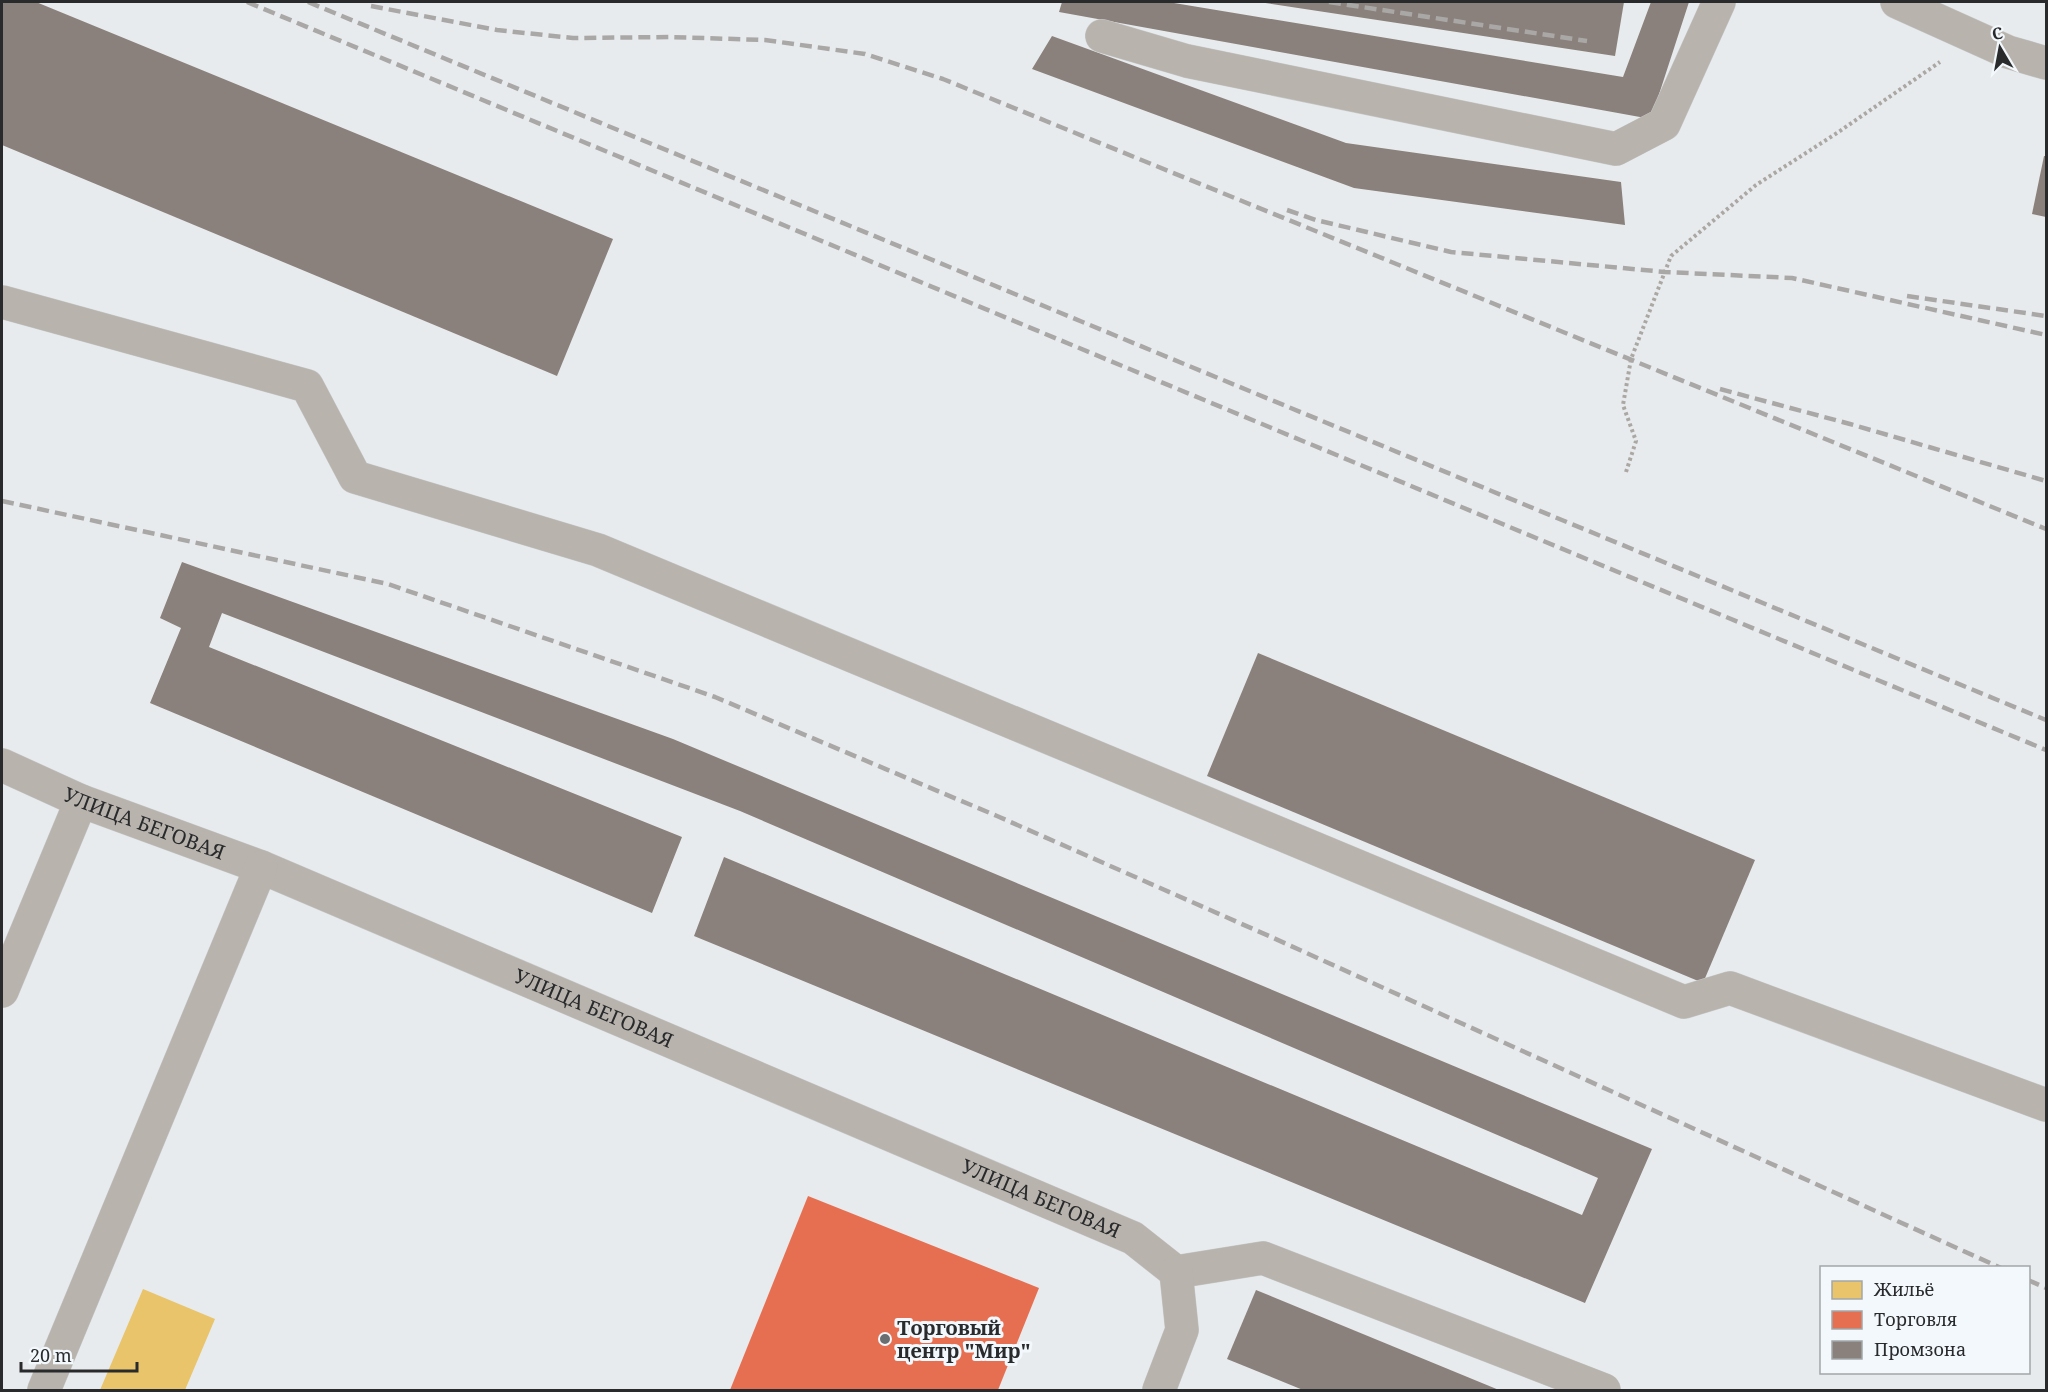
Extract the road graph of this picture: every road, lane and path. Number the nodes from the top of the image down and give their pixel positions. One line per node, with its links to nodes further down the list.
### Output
1 (1719, 2): 3 (street)
2 (1897, 2): 4 (street)
3 (1102, 36)
4 (1976, 38): 5 (street); 7 (path)
5 (2046, 63)
6 (2, 302): 12 (street)
7 (1626, 472)
8 (2, 765): 9 (street, УЛИЦА БЕГОВАЯ)
9 (81, 801): 10 (street, УЛИЦА БЕГОВАЯ); 11 (street)
10 (261, 867): 13 (street, УЛИЦА БЕГОВАЯ); 14 (street)
11 (2, 991)
12 (2046, 1105)
13 (1176, 1272): 15 (street); 16 (street)
14 (44, 1390)
15 (1159, 1390)
16 (1604, 1390)

